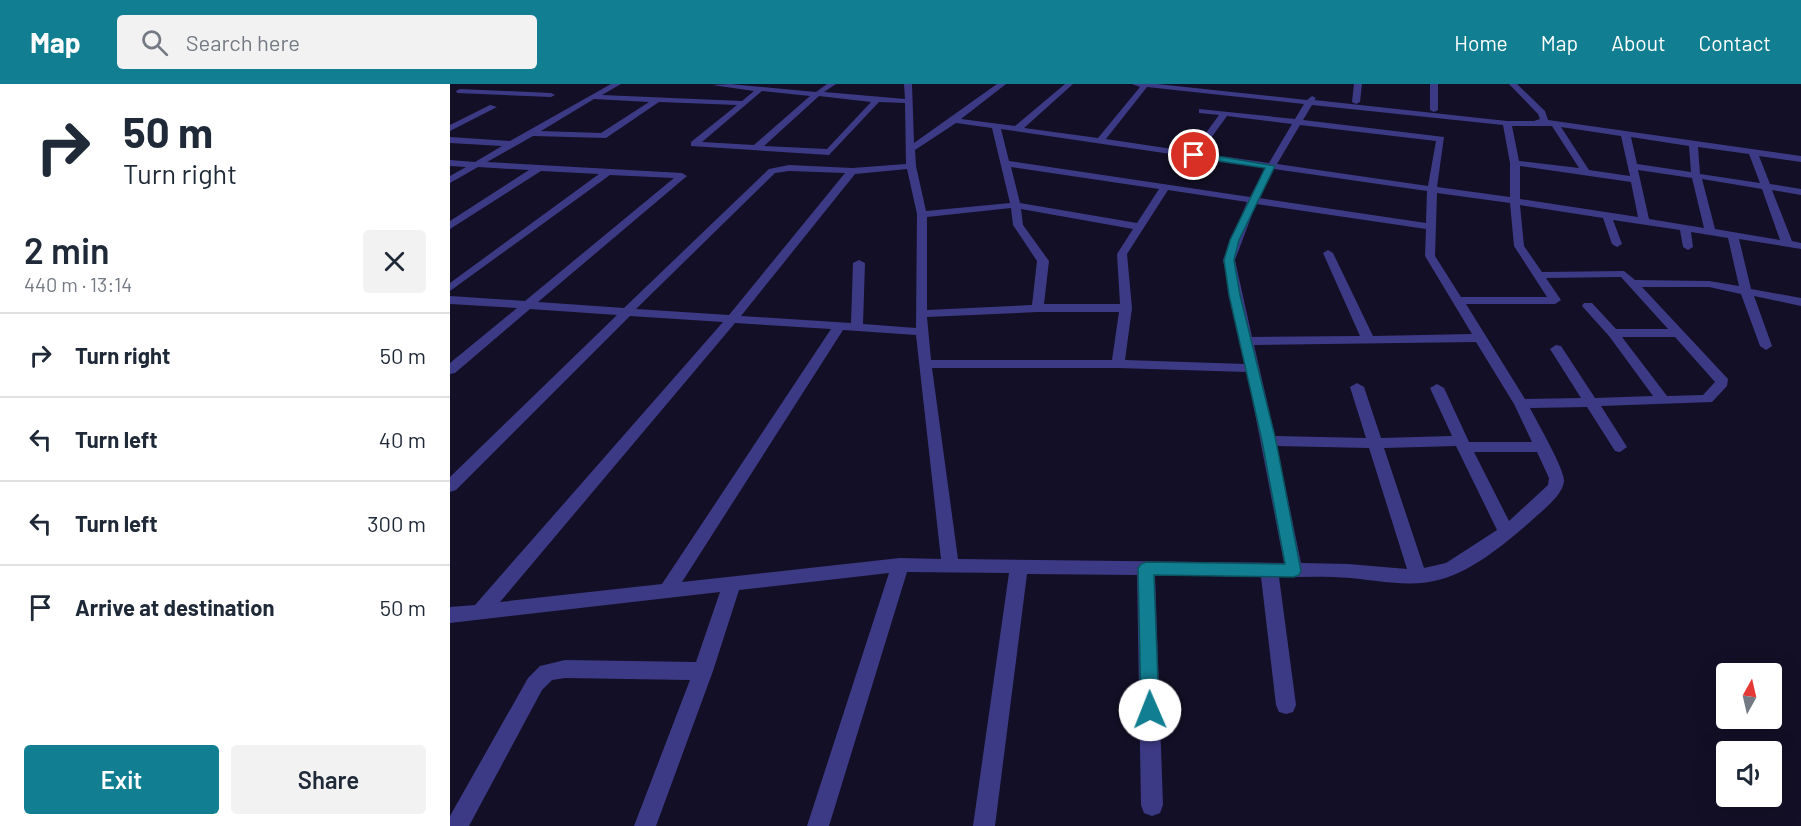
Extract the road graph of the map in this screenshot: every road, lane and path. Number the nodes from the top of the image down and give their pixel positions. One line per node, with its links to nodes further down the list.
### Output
1 (616, 84): 22 (street)
2 (718, 84): 14 (street)
3 (793, 84): 18 (street)
4 (832, 84): 19 (street)
5 (908, 84): 26 (street)
6 (1002, 84): 34 (street)
7 (1069, 84): 40 (street)
8 (1182, 84): 15 (street)
9 (1358, 84): 27 (street)
10 (1434, 84): 30 (street)
11 (1502, 84): 33 (street)
12 (1513, 84): 37 (street)
13 (1141, 85): 15 (street); 44 (street)
14 (760, 87): 18 (street); 28 (street)
15 (1208, 88): 25 (street)
16 (450, 91): 17 (street)
17 (460, 91): 20 (street); 21 (street)
18 (782, 91): 19 (street)
19 (817, 94): 24 (street); 47 (street)
20 (551, 95)
21 (450, 96)
22 (593, 97): 23 (street); 41 (street)
23 (657, 100): 28 (street); 41 (street)
24 (877, 100): 26 (street); 49 (street)
25 (1310, 100): 27 (street); 35 (street); 36 (street)
26 (910, 101): 48 (street)
27 (1356, 102): 30 (street)
28 (744, 103): 47 (street)
29 (493, 107): 39 (street)
30 (1434, 110): 33 (street)
31 (1202, 111): 32 (street)
32 (1225, 113): 35 (street); 51 (street)
33 (1530, 118): 37 (street)
34 (954, 120): 38 (street); 48 (street)
35 (1298, 121): 58 (street); 70 (street)
36 (1507, 123): 37 (street); 55 (street)
37 (1550, 124): 42 (street); 64 (street)
38 (996, 126): 40 (street); 54 (street)
39 (450, 128)
40 (1017, 129): 44 (street)
41 (531, 133): 46 (street)
42 (1624, 134): 45 (street); 59 (street)
43 (450, 140): 46 (street)
44 (1100, 141): 51 (street)
45 (1693, 143): 50 (street); 65 (street)
46 (512, 144): 56 (street)
47 (757, 147): 49 (street)
48 (911, 149): 57 (street)
49 (829, 152): 61 (street)
50 (1752, 152): 52 (street); 68 (street)
51 (1194, 155): 58 (street)
52 (1801, 159)
53 (450, 163): 56 (street)
54 (1004, 163): 69 (street); 74 (street)
55 (1515, 163): 64 (street); 73 (street)
56 (476, 165): 60 (street); 66 (street)
57 (911, 166): 62 (street); 75 (street)
58 (1270, 166): 70 (street); 72 (street)
59 (1633, 166): 65 (street); 67 (street)
60 (539, 168): 63 (street); 78 (street)
61 (812, 169): 62 (street); 101 (street)
62 (852, 171): 103 (street)
63 (608, 172): 92 (street); 97 (street)
64 (1586, 172): 67 (street)
65 (1696, 176): 68 (street); 82 (street)
66 (450, 180)
67 (1635, 180): 77 (street)
68 (1765, 186): 71 (street); 84 (street)
69 (1165, 187): 72 (street); 79 (street)
70 (1432, 189): 73 (street); 80 (street)
71 (1801, 192)
72 (1253, 201): 80 (street); 111 (street)
73 (1515, 201): 76 (street); 90 (street)
74 (1016, 206): 75 (street); 79 (street); 99 (street)
75 (922, 214): 102 (street)
76 (1608, 216): 77 (street); 85 (street)
77 (1644, 221): 81 (street)
78 (450, 226)
79 (1140, 227): 100 (street)
80 (1430, 228): 95 (street)
81 (1685, 228): 82 (street); 87 (street)
82 (1710, 231): 83 (street)
83 (1732, 235): 84 (street); 93 (street)
84 (1787, 243): 86 (street)
85 (1617, 244)
86 (1801, 246)
87 (1688, 247)
88 (1328, 253): 110 (street)
89 (859, 263): 105 (street)
90 (1539, 275): 91 (street); 95 (street)
91 (1633, 283): 93 (street); 108 (street)
92 (450, 288)
93 (1746, 291): 96 (street); 112 (street)
94 (450, 300): 97 (street)
95 (1458, 301): 109 (street)
96 (1801, 302)
97 (526, 305): 101 (street); 117 (street)
98 (1588, 306): 107 (street)
99 (1038, 308): 100 (street); 102 (street)
100 (1126, 308): 115 (street)
101 (628, 312): 103 (street); 128 (street)
102 (921, 314): 106 (street)
103 (732, 319): 104 (street); 139 (street)
104 (839, 327): 105 (street); 138 (street)
105 (857, 328): 106 (street)
106 (923, 332): 114 (street)
107 (1613, 333): 108 (street); 121 (street)
108 (1680, 333): 121 (street)
109 (1482, 338): 110 (street); 122 (street)
110 (1368, 339): 111 (street)
111 (1245, 341): 116 (street)
112 (1766, 346)
113 (1556, 349): 120 (street)
114 (925, 364): 115 (street); 131 (street)
115 (1118, 364): 116 (street)
116 (1252, 368): 123 (street)
117 (450, 369)
118 (1357, 387): 124 (street)
119 (1437, 388): 125 (street)
120 (1591, 400): 121 (street); 122 (street); 127 (street)
121 (1664, 400)
122 (1521, 404): 126 (street)
123 (1269, 441): 124 (street); 135 (street)
124 (1377, 443): 125 (street); 136 (street)
125 (1462, 444): 126 (street); 129 (street)
126 (1544, 447): 129 (street)
127 (1620, 447)
128 (450, 486)
129 (1506, 532): 136 (street)
130 (900, 565): 131 (street); 137 (street); 146 (street)
131 (950, 565): 132 (street)
132 (1019, 566): 133 (street); 147 (street)
133 (1146, 568): 134 (street); 143 (street)
134 (1269, 571): 135 (street); 142 (street)
135 (1294, 571): 136 (street)
136 (1418, 575)
137 (732, 583): 138 (street); 141 (street)
138 (667, 591): 139 (street)
139 (480, 612): 140 (street)
140 (450, 615)
141 (703, 671): 144 (street); 145 (street)
142 (1286, 705)
143 (1152, 805)
144 (457, 826)
145 (645, 826)
146 (818, 826)
147 (984, 826)

